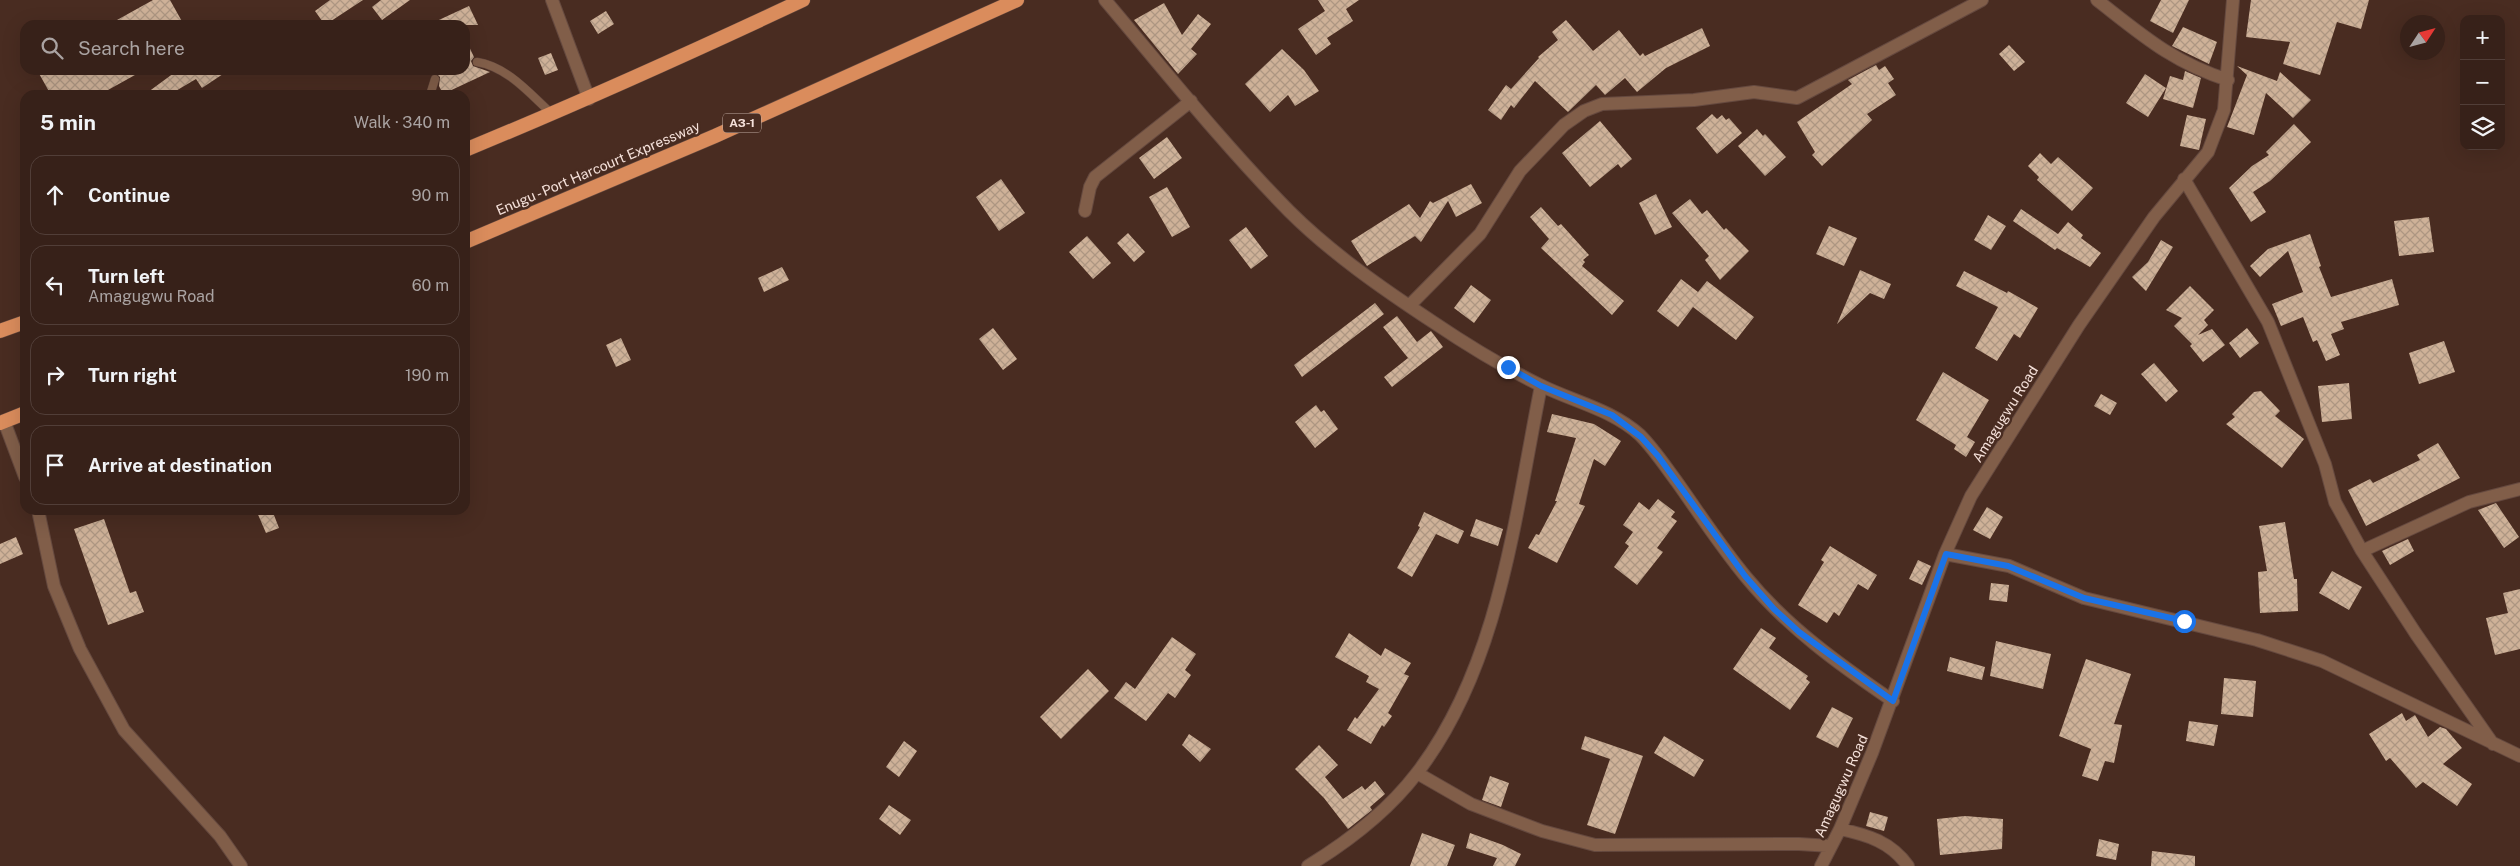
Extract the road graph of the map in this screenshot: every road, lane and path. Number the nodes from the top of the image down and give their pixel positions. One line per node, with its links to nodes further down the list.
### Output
1 (552, 0): 12 (street)
2 (803, 0): 12 (highway)
3 (1018, 0): 18 (highway, Enugu - Port Harcourt Expressway / A3-1)
4 (1105, 0): 13 (street)
5 (1982, 0): 19 (street)
6 (2097, 0): 10 (street)
7 (2233, 0): 10 (street, Amagugwu Road)
8 (477, 62): 14 (lane)
9 (435, 79): 11 (lane)
10 (2228, 80): 16 (street, Amagugwu Road)
11 (432, 90)
12 (590, 99): 14 (highway)
13 (1191, 100): 17 (street); 19 (street)
14 (552, 114): 15 (highway)
15 (470, 148)
16 (2184, 179): 28 (street); 29 (street, Amagugwu Road)
17 (1085, 212)
18 (470, 240)
19 (1409, 306): 22 (street)
20 (20, 324): 21 (highway)
21 (0, 331)
22 (1541, 386): 30 (street); 33 (street)
23 (20, 415): 24 (highway)
24 (2, 422): 25 (street)
25 (20, 465)
26 (2520, 489): 28 (street)
27 (39, 515): 36 (street)
28 (2362, 550): 31 (street)
29 (1946, 554): 30 (street, Amagugwu Road); 31 (street)
30 (1893, 701): 34 (street, Amagugwu Road)
31 (2493, 744): 32 (street)
32 (2520, 756)
33 (1417, 773): 35 (street); 37 (street)
34 (1840, 830): 35 (street, Amagugwu Road); 39 (street)
35 (1831, 846): 38 (street, Amagugwu Road)
36 (242, 866)
37 (1308, 866)
38 (1822, 866)
39 (1908, 866)

